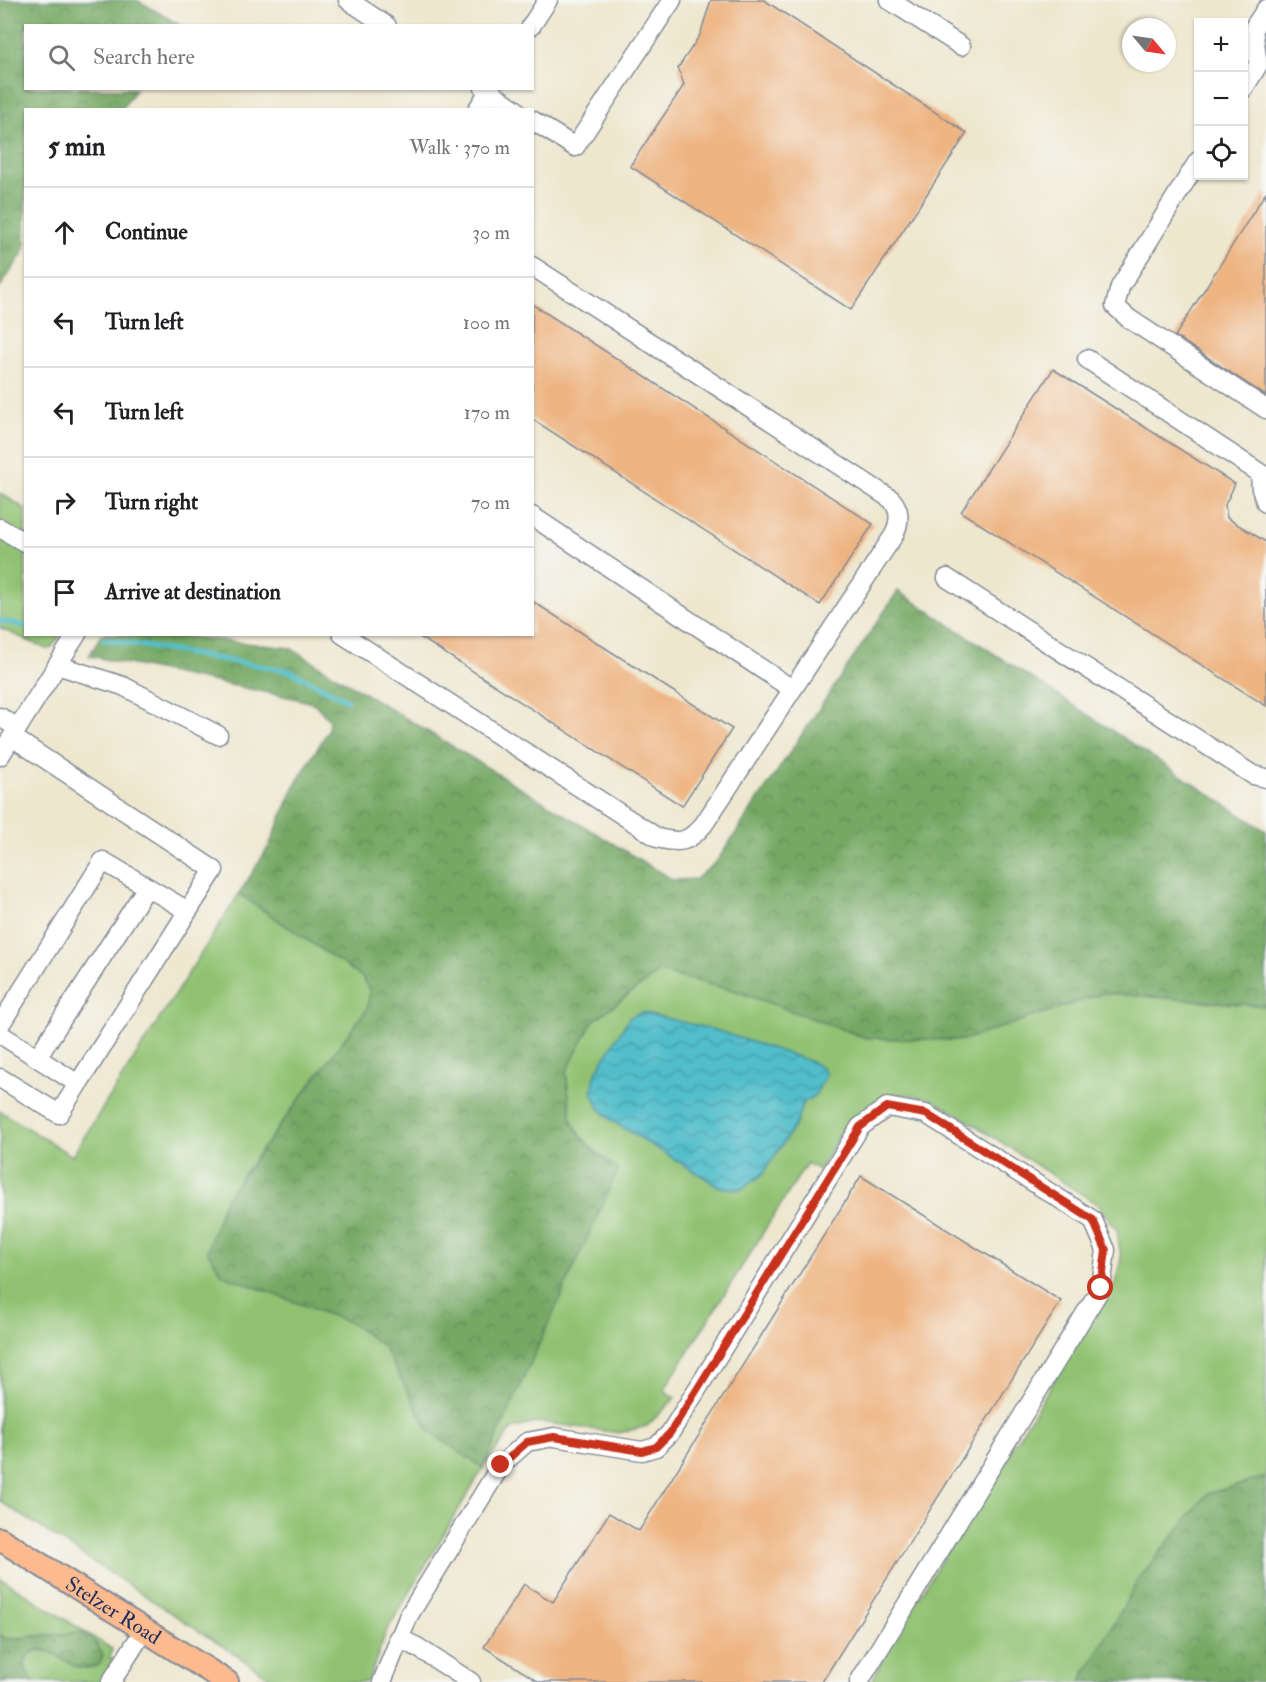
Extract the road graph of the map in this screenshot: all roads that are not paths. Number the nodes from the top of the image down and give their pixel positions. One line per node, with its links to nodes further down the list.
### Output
1 (348, 0): 6 (street)
2 (548, 0): 7 (street)
3 (672, 0): 13 (street)
4 (889, 0): 8 (street)
5 (1266, 9): 9 (street)
6 (384, 24)
7 (532, 24)
8 (961, 46)
9 (1248, 81)
10 (488, 90): 11 (street); 12 (street)
11 (478, 108)
12 (513, 108)
13 (534, 121)
14 (1194, 167): 17 (street)
15 (534, 267): 27 (street)
16 (1088, 358): 18 (street)
17 (1266, 409)
18 (1263, 475): 19 (street)
19 (1266, 503)
20 (534, 517): 27 (street)
21 (0, 528): 22 (street)
22 (24, 542)
23 (947, 578): 32 (street)
24 (76, 636): 26 (street)
25 (345, 636): 27 (street)
26 (57, 665): 29 (street); 30 (street)
27 (792, 689)
28 (0, 717): 29 (street)
29 (15, 732): 31 (street); 34 (street)
30 (218, 735)
31 (0, 756)
32 (1266, 778)
33 (147, 887): 34 (street); 35 (street); 37 (street)
34 (188, 911): 39 (street)
35 (0, 1025)
36 (0, 1034): 37 (street)
37 (38, 1058): 39 (street)
38 (0, 1078): 39 (street)
39 (78, 1084)
40 (0, 1539): 41 (main road, Stelzer Road)
41 (144, 1630): 43 (street); 44 (main road, Stelzer Road)
42 (398, 1638): 45 (street); 46 (street); 47 (street)
43 (111, 1682)
44 (227, 1682)
45 (382, 1682)
46 (471, 1682)
47 (859, 1682)

